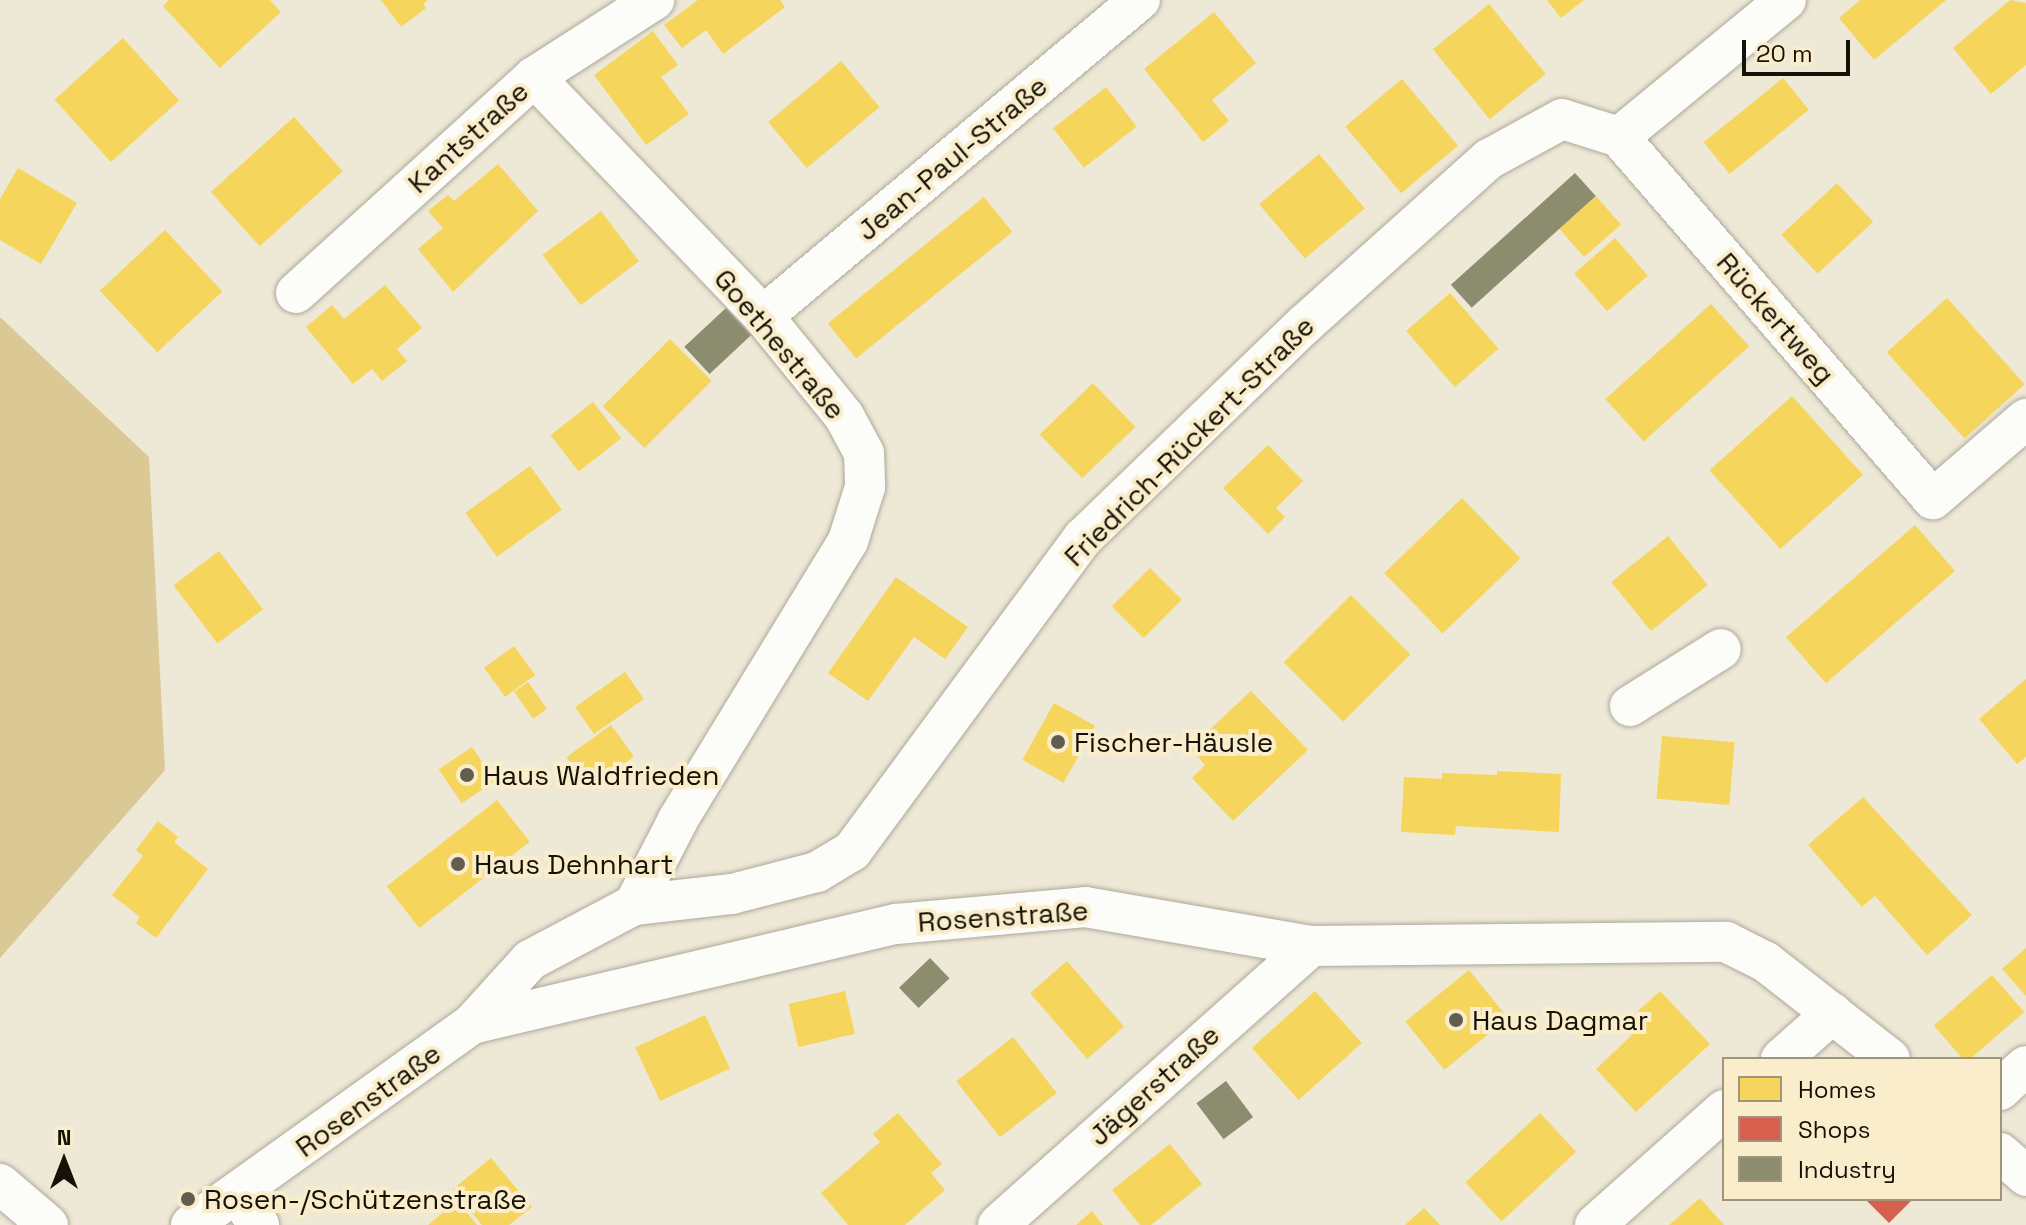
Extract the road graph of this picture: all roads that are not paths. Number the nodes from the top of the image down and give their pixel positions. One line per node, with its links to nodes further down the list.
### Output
1 (654, 0): 4 (street, Kantstraße)
2 (1140, 0): 7 (street, Jean-Paul-Straße)
3 (1786, 0): 5 (street)
4 (534, 77): 6 (street, Kantstraße); 7 (street, Goethestraße)
5 (1619, 137): 8 (street, Rückertweg); 11 (street, Friedrich-Rückert-Straße)
6 (296, 293)
7 (763, 316): 11 (street, Goethestraße)
8 (2026, 419)
9 (1721, 649): 10 (street)
10 (1630, 706)
11 (634, 905): 14 (street, Friedrich-Rückert-Straße)
12 (1311, 946): 13 (street, Rosenstraße); 14 (street, Rosenstraße); 26 (street, Jägerstraße)
13 (1833, 1013): 15 (street); 16 (street, Rosenstraße)
14 (472, 1024): 23 (street, Rosenstraße)
15 (1783, 1057)
16 (1888, 1057)
17 (2026, 1066): 18 (street)
18 (2002, 1088)
19 (1722, 1112): 27 (street)
20 (2002, 1155): 21 (street)
21 (2026, 1176)
22 (0, 1184): 24 (street)
23 (249, 1210): 25 (street, Rosenstraße)
24 (48, 1225)
25 (191, 1225)
26 (998, 1225)
27 (1595, 1225)

